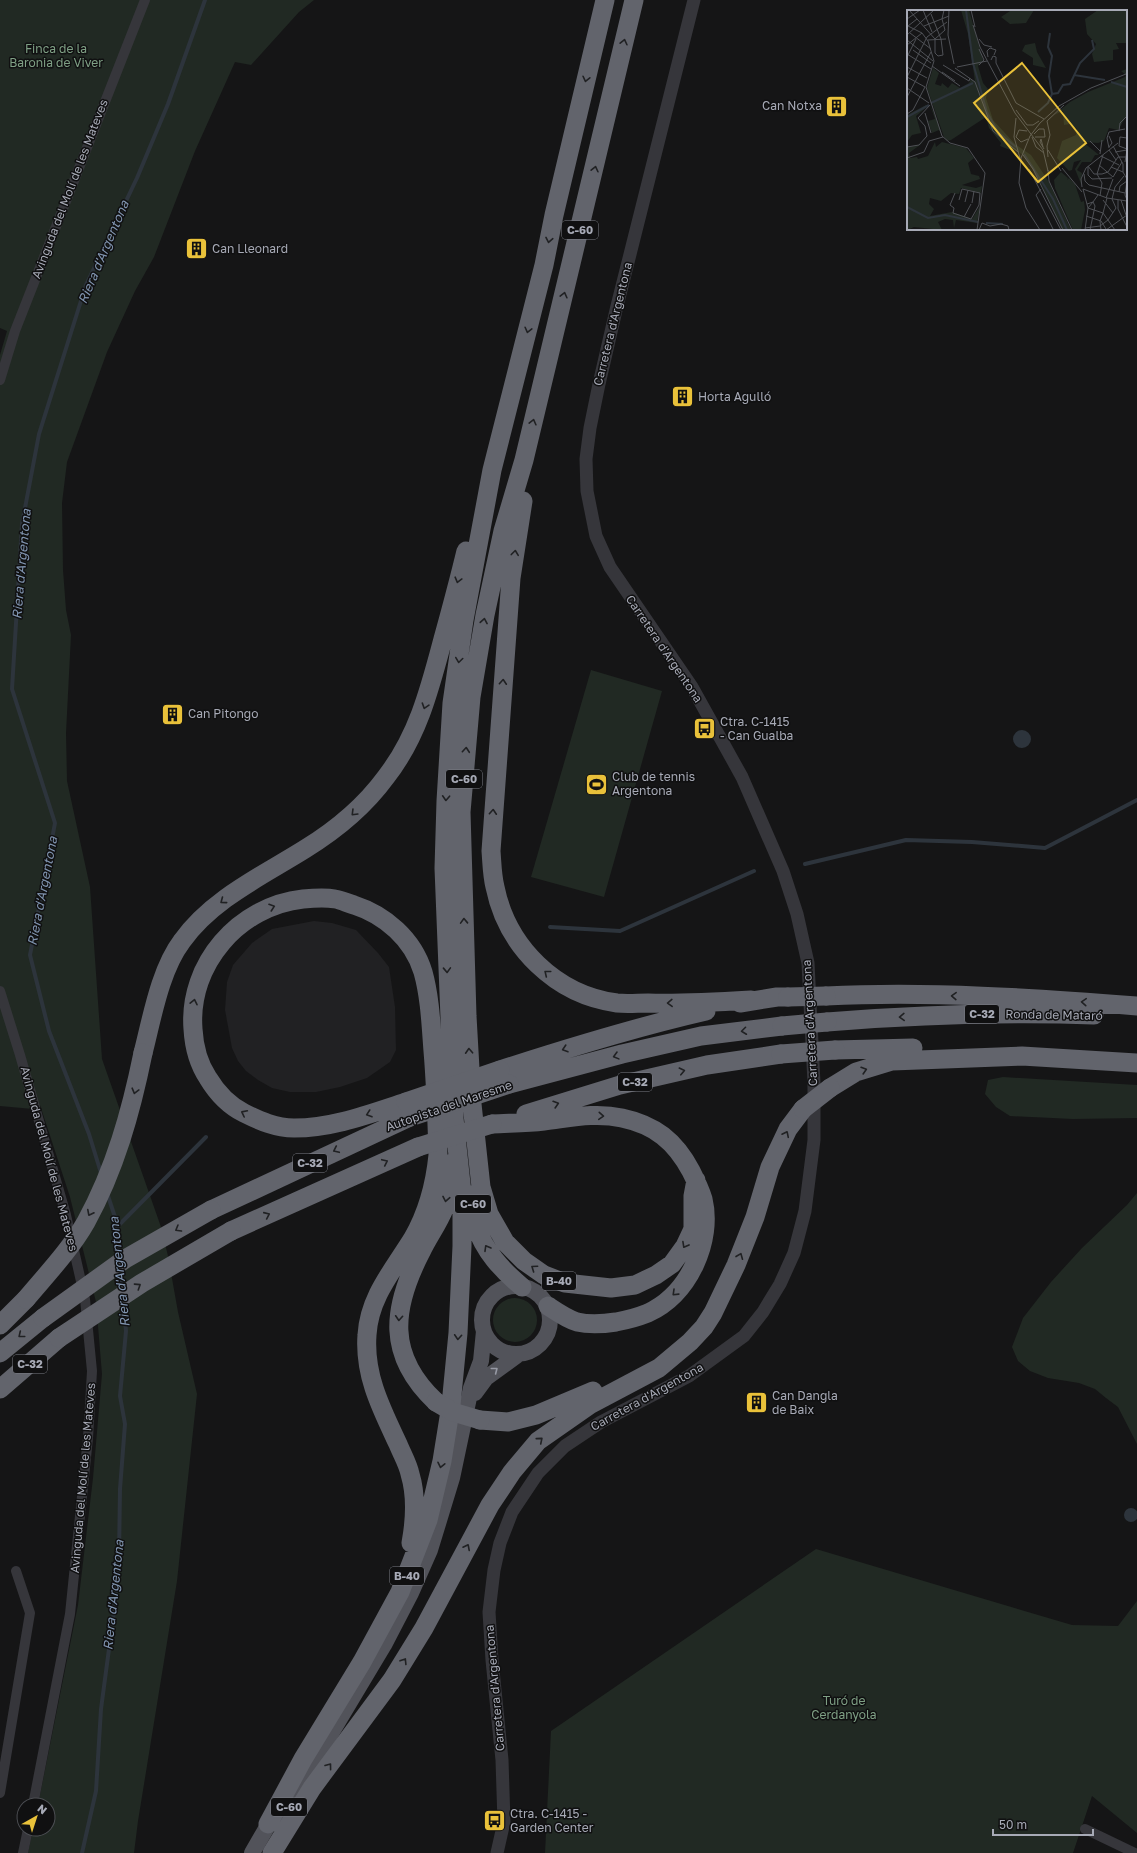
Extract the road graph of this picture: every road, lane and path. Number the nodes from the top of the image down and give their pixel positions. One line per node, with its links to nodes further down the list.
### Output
1 (146, 0): 5 (street, Avinguda del Molí de les Mateves)
2 (605, 0): 7 (highway, C-60, one-way to 7)
3 (634, 0): 6 (highway, C-60, one-way to 3)
4 (694, 0): 41 (street, Carretera d'Argentona)
5 (0, 380)
6 (524, 460): 9 (highway, one-way to 6); 16 (highway, C-60, one-way to 6)
7 (492, 470): 18 (highway, C-60, one-way to 18); 24 (highway, one-way to 24, bridge)
8 (0, 991): 33 (street, Avinguda del Molí de les Mateves)
9 (751, 1000): 10 (highway, one-way to 9, bridge); 15 (highway, one-way to 15)
10 (1137, 1006)
11 (1137, 1017): 12 (highway, Ronda de Mataró / C-32, one-way to 12)
12 (827, 1022): 15 (highway, Autopista del Maresme / C-32, one-way to 15, bridge)
13 (1137, 1052): 19 (highway, C-32, one-way to 13, bridge)
14 (1137, 1063): 22 (highway, one-way to 14, bridge)
15 (504, 1077): 17 (highway, Autopista del Maresme / C-32, bridge)
16 (472, 1104): 20 (highway, B-40, one-way to 16); 21 (highway, C-60, one-way to 16)
17 (408, 1110): 26 (highway, Autopista del Maresme / C-32, one-way to 26, bridge); 31 (highway, one-way to 31)
18 (454, 1118): 29 (highway, one-way to 29, bridge); 31 (highway, B-40, one-way to 31)
19 (492, 1124): 20 (highway, one-way to 20); 28 (highway, C-32, one-way to 19, bridge)
20 (696, 1180): 23 (highway, one-way to 23)
21 (522, 1287): 23 (main road, C-60); 25 (main road, C-60)
22 (724, 1291): 29 (highway); 40 (highway, one-way to 22)
23 (548, 1306): 27 (main road, C-60)
24 (0, 1326)
25 (484, 1331): 27 (main road); 29 (main road, C-60)
26 (0, 1353)
27 (519, 1354): 29 (main road, C-60, one-way to 27)
28 (0, 1389)
29 (473, 1416): 31 (main road, C-60)
30 (16, 1571): 32 (street)
31 (309, 1760): 34 (highway, B-40); 39 (main road, C-60)
32 (0, 1793)
33 (35, 1797)
34 (268, 1824): 38 (main road, B-40)
35 (1085, 1829): 42 (street)
36 (26, 1837): 37 (street)
37 (23, 1853)
38 (252, 1853)
39 (265, 1853)
40 (272, 1853)
41 (498, 1853)
42 (1135, 1853)

